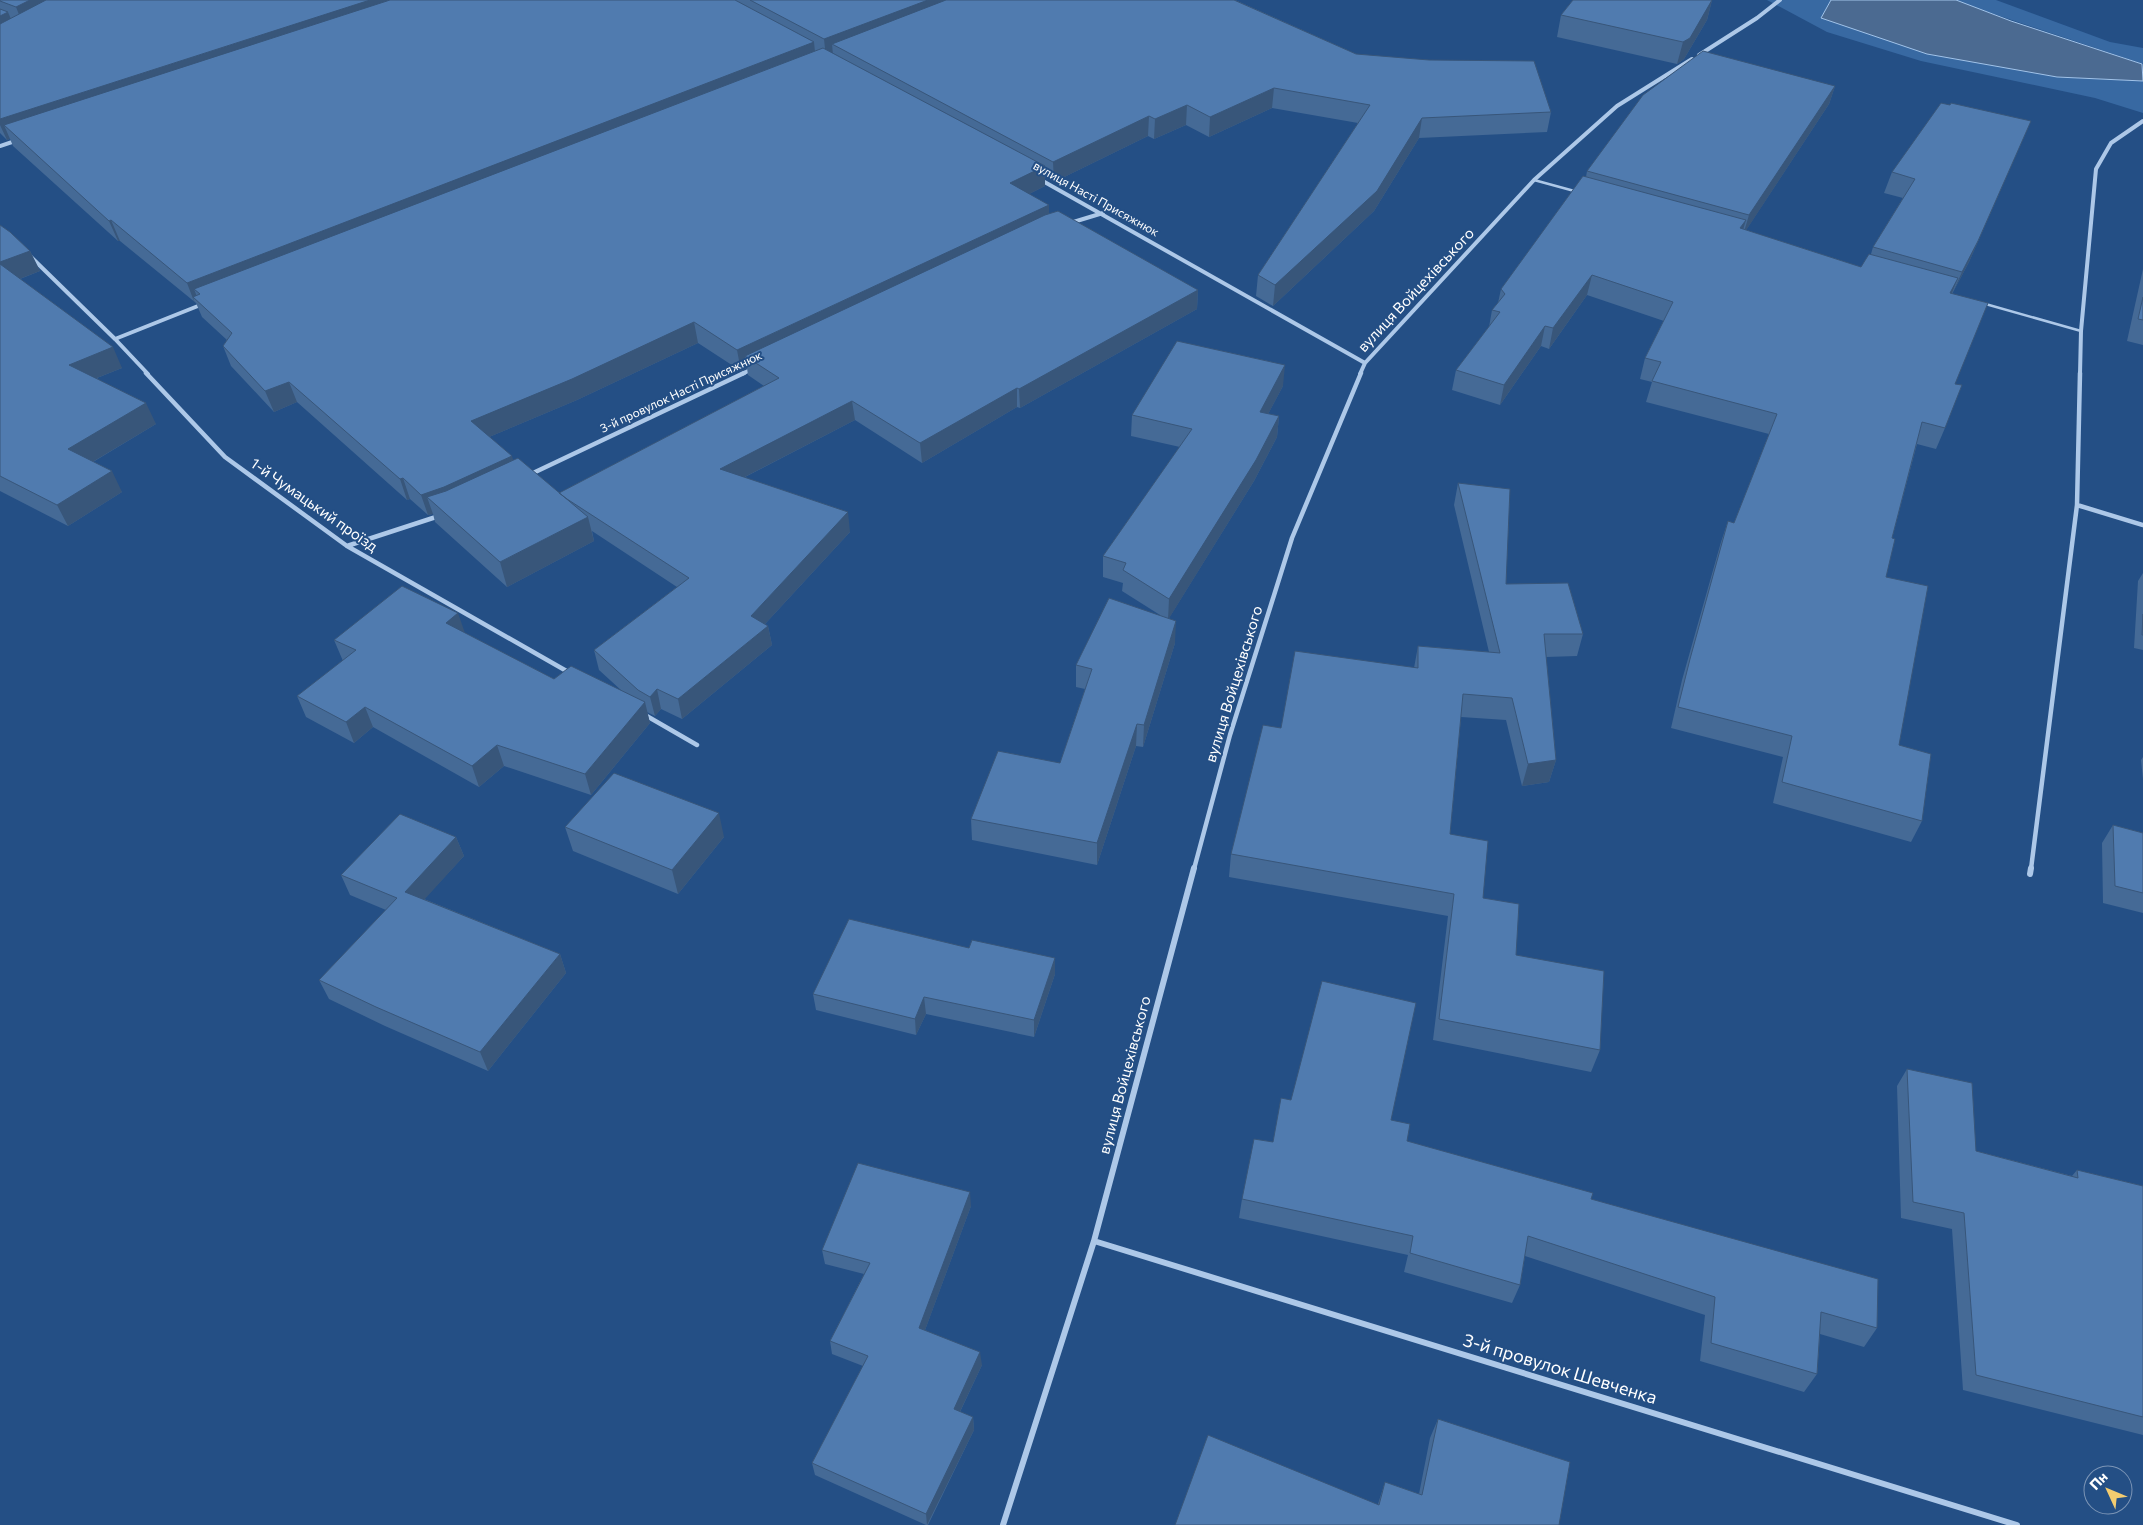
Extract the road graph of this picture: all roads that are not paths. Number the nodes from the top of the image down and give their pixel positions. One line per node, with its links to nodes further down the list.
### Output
1 (1780, 0): 6 (street, вулиця Войцехівського)
2 (2142, 122): 13 (street)
3 (19, 139): 4 (street)
4 (0, 146)
5 (1033, 176): 8 (street, вулиця Насті Присяжнюк)
6 (1534, 180): 7 (lane); 15 (street, вулиця Войцехівського)
7 (1582, 193)
8 (1103, 213): 9 (street); 15 (street, вулиця Насті Присяжнюк)
9 (1061, 225)
10 (27, 253): 14 (street, 1-й Чумацький проїзд)
11 (1976, 302): 13 (lane)
12 (207, 303): 14 (street)
13 (2081, 331): 18 (street)
14 (115, 339): 21 (street, 1-й Чумацький проїзд)
15 (1365, 363): 26 (street, вулиця Войцехівського)
16 (757, 367): 17 (street, 3-й провулок Насті Присяжнюк)
17 (524, 478)
18 (2076, 505): 20 (street); 25 (street)
19 (443, 515): 21 (street)
20 (2143, 525)
21 (347, 546): 22 (street, 1-й Чумацький проїзд)
22 (578, 677)
23 (637, 711): 24 (street)
24 (697, 745)
25 (2030, 874)
26 (1094, 1241): 27 (street, вулиця Войцехівського); 28 (street, 3-й провулок Шевченка)
27 (1003, 1525)
28 (2017, 1525)

